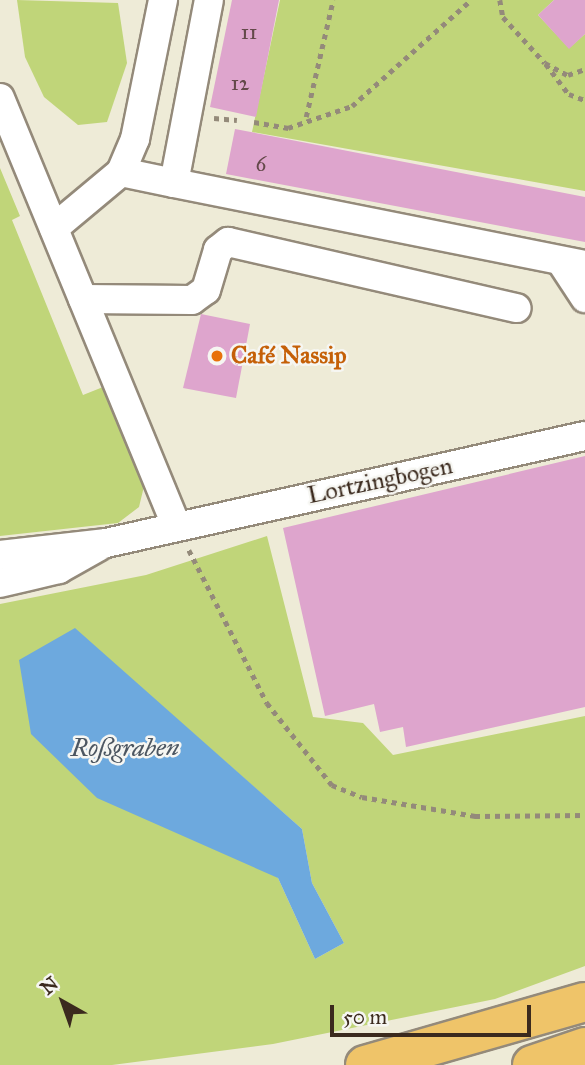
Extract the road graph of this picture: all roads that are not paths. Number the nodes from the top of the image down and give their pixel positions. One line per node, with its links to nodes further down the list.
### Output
1 (163, 0): 4 (street)
2 (209, 0): 5 (street)
3 (0, 98): 6 (street)
4 (121, 172): 5 (street); 6 (street)
5 (174, 183): 7 (street)
6 (54, 228): 9 (street)
7 (573, 264): 8 (street)
8 (585, 298)
9 (83, 299): 10 (street); 12 (street)
10 (517, 308)
11 (585, 436): 12 (street, Lortzingbogen)
12 (176, 524): 13 (street, Lortzingbogen)
13 (106, 543): 14 (street, Lortzingbogen); 15 (street, Lortzingbogen)
14 (0, 555)
15 (0, 583)
16 (585, 1002): 18 (highway)
17 (585, 1048): 19 (highway)
18 (365, 1065)
19 (532, 1065)

